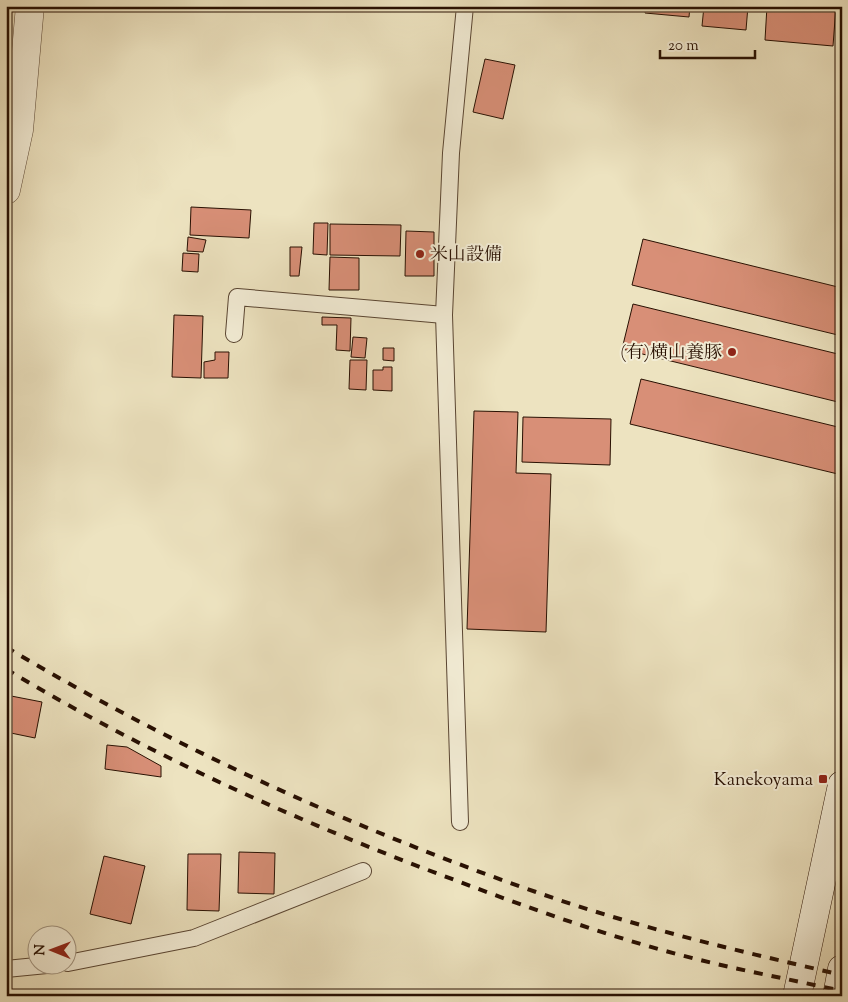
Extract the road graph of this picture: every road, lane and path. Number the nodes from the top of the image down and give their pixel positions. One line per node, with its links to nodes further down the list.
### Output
1 (30, 6): 3 (street)
2 (465, 6): 4 (lane)
3 (6, 190)
4 (444, 315): 5 (lane); 7 (lane)
5 (234, 334)
6 (842, 786): 13 (street)
7 (460, 822)
8 (363, 871): 9 (lane)
9 (78, 962)
10 (28, 967): 12 (lane)
11 (842, 968): 14 (street)
12 (6, 969)
13 (797, 996)
14 (837, 996)

